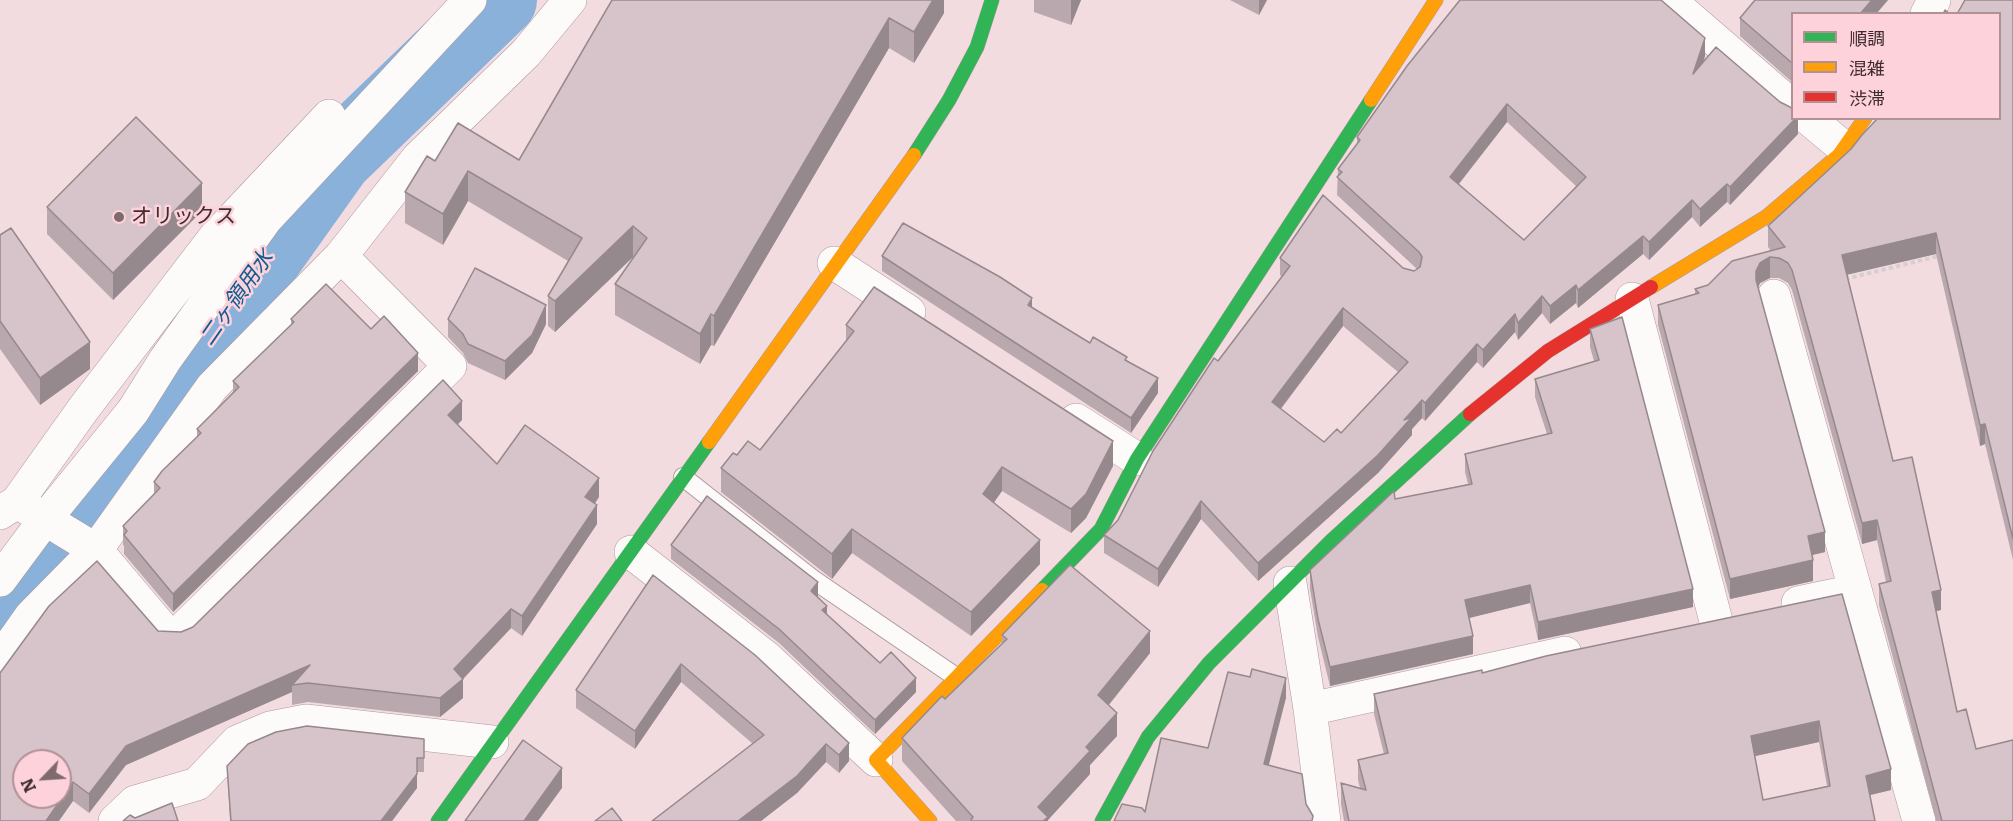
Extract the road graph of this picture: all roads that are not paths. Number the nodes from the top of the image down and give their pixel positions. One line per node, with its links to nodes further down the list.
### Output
1 (439, 0): 19 (street)
2 (470, 0): 20 (street)
3 (570, 0): 11 (street)
4 (992, 0): 12 (street)
5 (1436, 0): 17 (street)
6 (1669, 0): 7 (street)
7 (1791, 105)
8 (1810, 120): 10 (street)
9 (1864, 120): 10 (street)
10 (1844, 148): 14 (street)
11 (341, 255): 21 (street); 21 (street)
12 (834, 263): 15 (street); 18 (street)
13 (1774, 296): 25 (street)
14 (1632, 299): 24 (street); 25 (street)
15 (932, 327)
16 (1049, 402): 17 (street)
17 (1137, 459): 28 (street)
18 (683, 477): 22 (street); 28 (lane)
19 (9, 507): 20 (street)
20 (48, 520): 21 (street); 23 (street)
21 (88, 545): 27 (street)
22 (631, 552): 30 (street); 31 (street)
23 (0, 580)
24 (1290, 583): 29 (street); 35 (street)
25 (1855, 591): 37 (street)
26 (1599, 646): 29 (street)
27 (0, 660)
28 (956, 677): 31 (street)
29 (1310, 709): 36 (street)
30 (492, 742): 32 (street); 33 (street)
31 (876, 760): 34 (street)
32 (115, 821)
33 (438, 821)
34 (930, 821)
35 (1102, 821)
36 (1324, 821)
37 (1919, 821)

